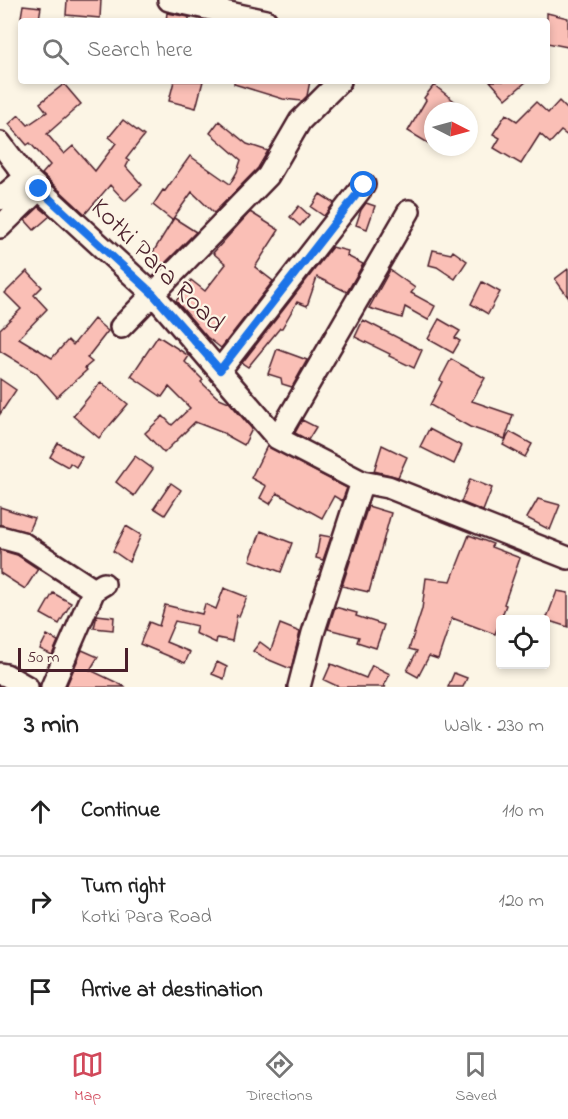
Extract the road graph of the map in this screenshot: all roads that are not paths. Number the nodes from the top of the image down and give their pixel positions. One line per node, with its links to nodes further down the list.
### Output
1 (169, 0): 2 (street)
2 (252, 18)
3 (337, 84): 10 (street)
4 (0, 143): 5 (street, Kotki Para Road)
5 (32, 183): 7 (street); 9 (street); 10 (street, Kotki Para Road)
6 (364, 185): 12 (street)
7 (0, 199)
8 (409, 211): 13 (street)
9 (0, 227)
10 (153, 294): 11 (street); 12 (street, Kotki Para Road)
11 (122, 327)
12 (220, 370): 13 (street, Kotki Para Road)
13 (277, 438): 14 (street, Kotki Para Road)
14 (362, 482): 16 (street, Kotki Para Road); 20 (street)
15 (0, 537): 19 (street)
16 (568, 558)
17 (2, 679): 18 (street)
18 (27, 687)
19 (52, 687)
20 (299, 687)

